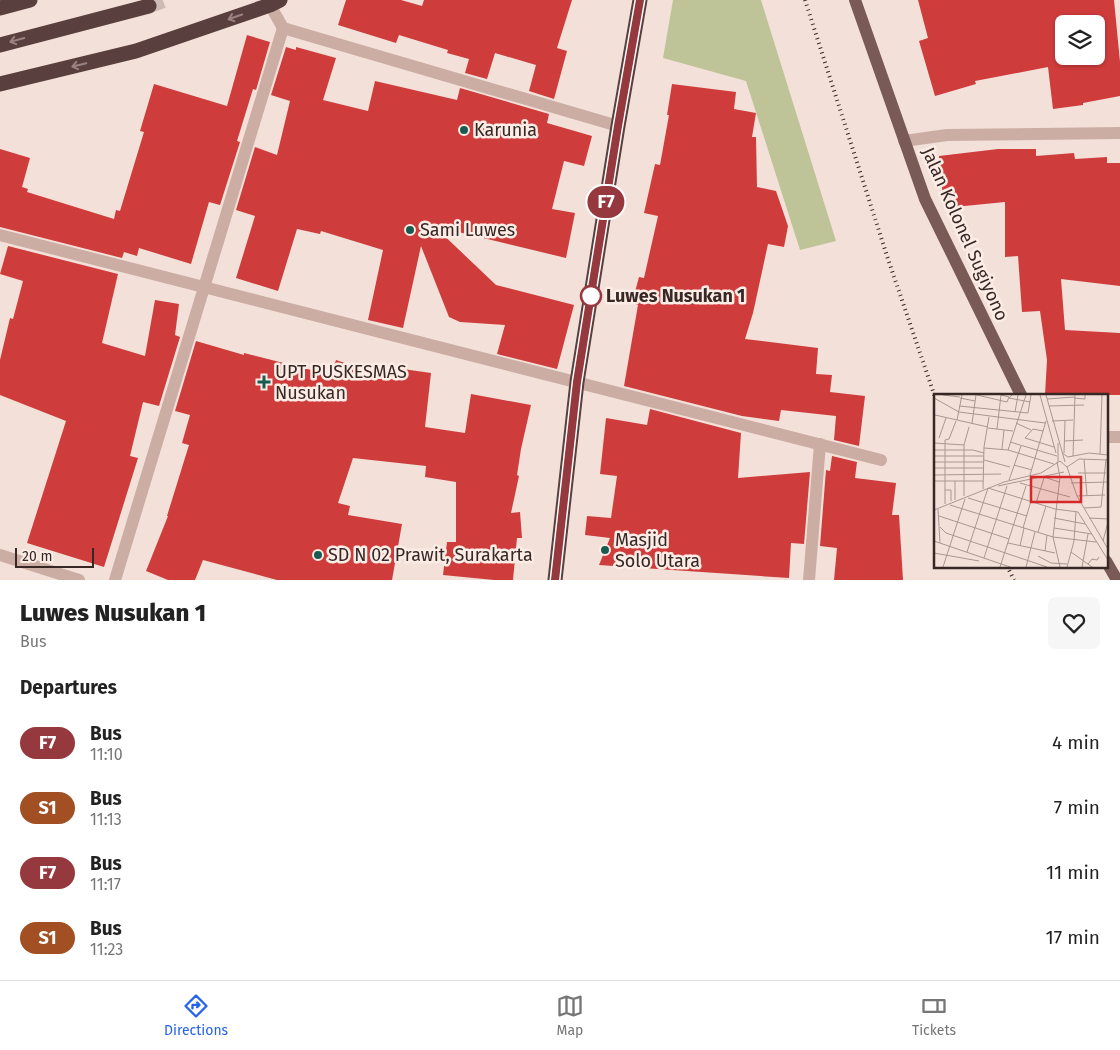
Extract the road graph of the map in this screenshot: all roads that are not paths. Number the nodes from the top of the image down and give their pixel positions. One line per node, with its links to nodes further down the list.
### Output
1 (30, 0): 6 (highway)
2 (640, 0): 10 (highway)
3 (855, 0): 12 (main road, Jalan Kolonel Sugiyono)
4 (275, 2): 7 (street); 9 (highway, one-way to 9)
5 (149, 6): 8 (highway, one-way to 8)
6 (0, 8)
7 (284, 28): 10 (street); 14 (street)
8 (0, 45)
9 (0, 84)
10 (618, 126): 15 (highway)
11 (1120, 133): 12 (street)
12 (904, 141): 16 (main road, Jalan Kolonel Sugiyono)
13 (0, 234): 14 (street)
14 (205, 287): 15 (street); 22 (street)
15 (577, 382): 17 (street); 23 (highway)
16 (1021, 394)
17 (820, 444): 18 (street); 24 (street)
18 (881, 460)
19 (0, 555): 21 (street)
20 (1108, 564): 25 (main road)
21 (79, 580)
22 (115, 580)
23 (555, 580)
24 (809, 580)
25 (1117, 580)

